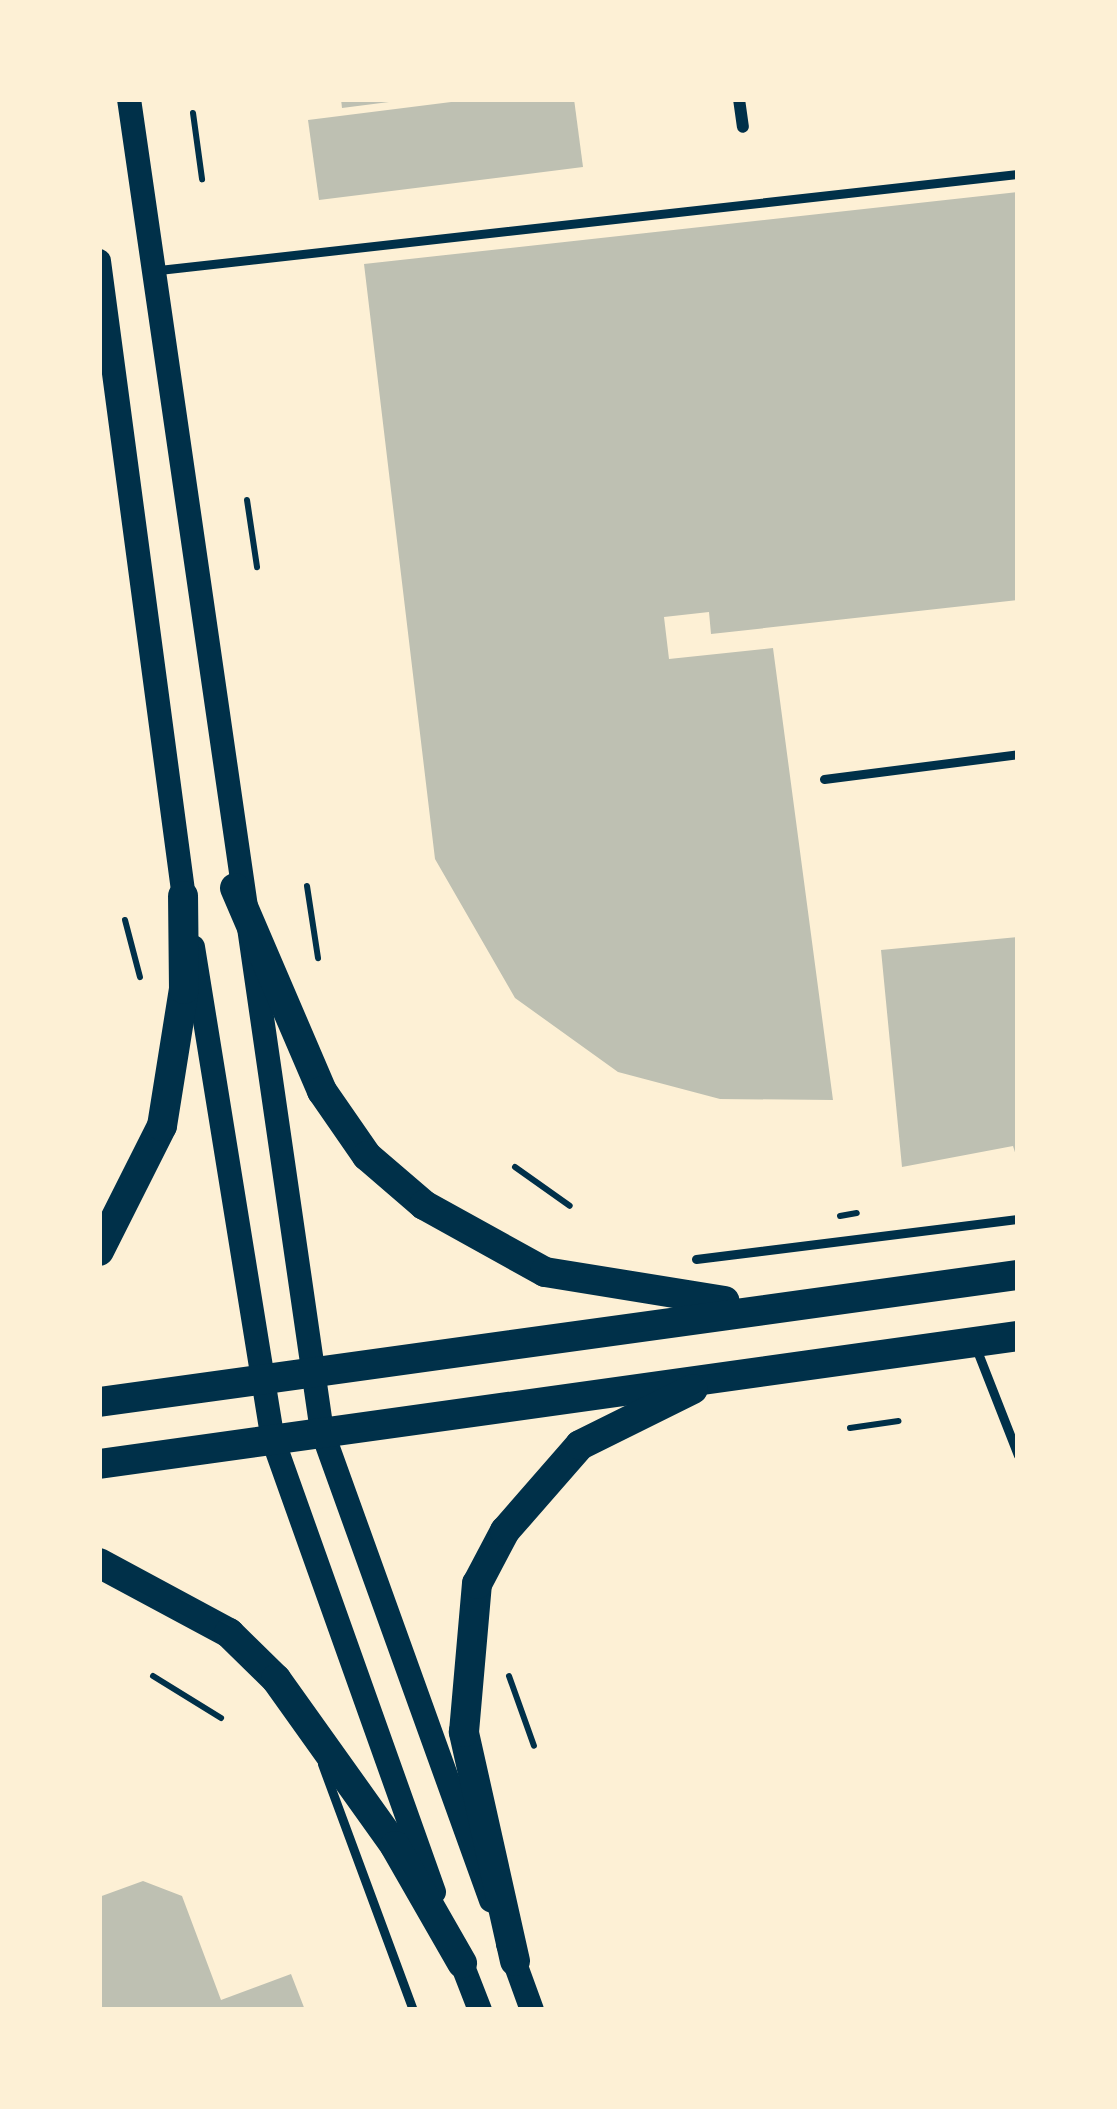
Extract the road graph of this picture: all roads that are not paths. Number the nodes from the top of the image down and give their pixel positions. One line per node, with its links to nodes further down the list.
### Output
1 (129, 99): 6 (main road)
2 (739, 99): 3 (street)
3 (743, 128)
4 (1018, 174): 6 (lane)
5 (99, 261): 10 (main road)
6 (150, 271): 9 (main road)
7 (1018, 754): 8 (lane)
8 (824, 779)
9 (236, 888): 15 (main road); 18 (main road)
10 (183, 896): 12 (main road); 19 (main road)
11 (1018, 1219): 13 (lane)
12 (99, 1251)
13 (696, 1259)
14 (1018, 1275): 15 (main road)
15 (760, 1307): 18 (main road)
16 (1018, 1336): 17 (main road)
17 (973, 1340): 20 (main road); 24 (lane)
18 (312, 1367): 19 (main road); 22 (main road)
19 (262, 1375): 21 (main road); 23 (main road)
20 (710, 1380): 22 (main road); 28 (main road)
21 (99, 1402)
22 (322, 1431): 23 (main road); 28 (main road)
23 (272, 1437): 25 (main road); 29 (main road)
24 (1018, 1455)
25 (99, 1464)
26 (99, 1563): 27 (main road)
27 (308, 1725): 29 (main road); 30 (lane)
28 (515, 1961): 32 (main road)
29 (462, 1963): 31 (main road)
30 (413, 2010)
31 (480, 2010)
32 (532, 2010)

